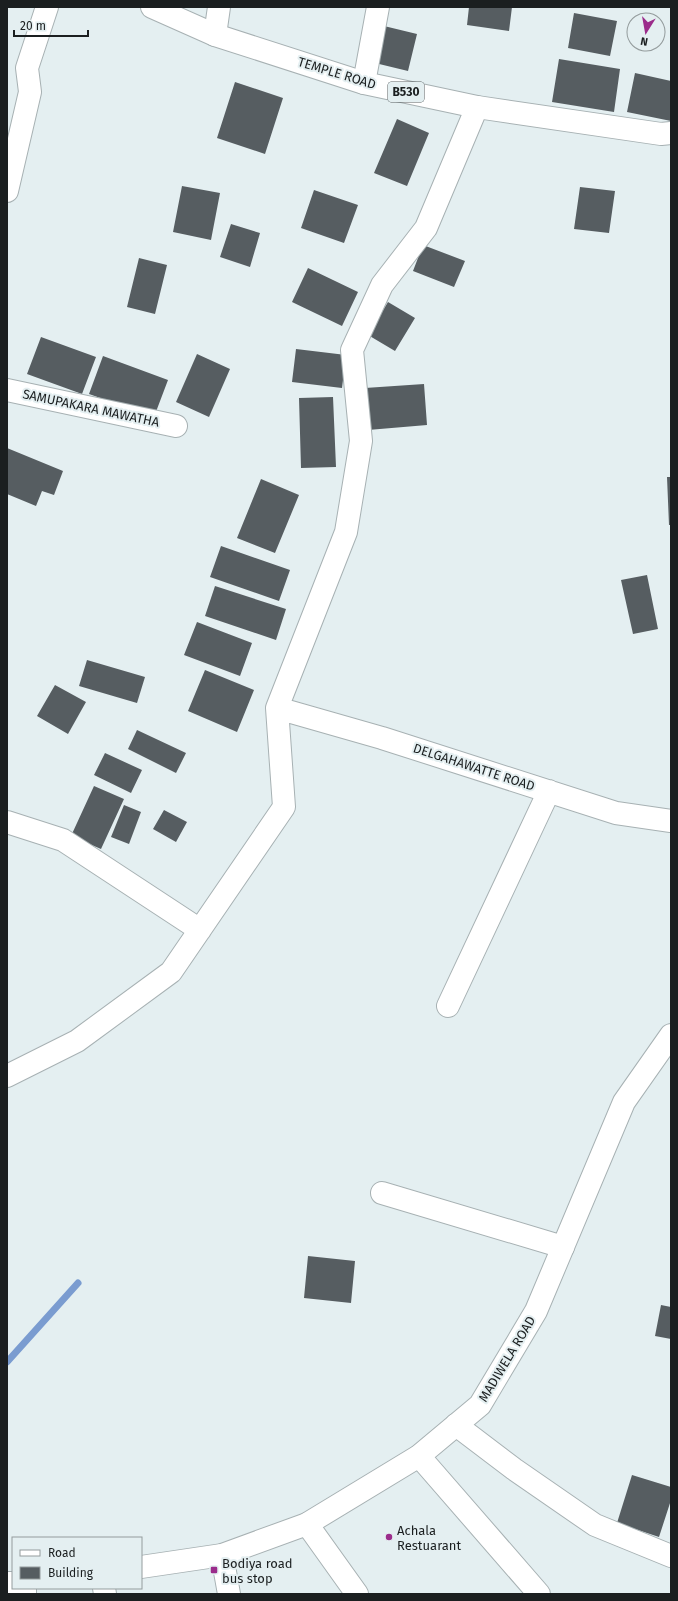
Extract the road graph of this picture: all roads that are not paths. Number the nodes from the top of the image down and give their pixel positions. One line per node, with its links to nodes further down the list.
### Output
1 (47, 7): 9 (street)
2 (152, 7): 5 (street, TEMPLE ROAD / B530)
3 (219, 7): 5 (street)
4 (378, 7): 6 (street)
5 (215, 35): 6 (street, TEMPLE ROAD / B530)
6 (364, 83): 7 (street, TEMPLE ROAD / B530)
7 (477, 107): 8 (street, TEMPLE ROAD / B530); 12 (street)
8 (671, 133)
9 (7, 191)
10 (7, 390): 11 (street, SAMUPAKARA MAWATHA)
11 (176, 426)
12 (277, 708): 13 (street, DELGAHAWATTE ROAD); 16 (street)
13 (549, 791): 14 (street, DELGAHAWATTE ROAD); 17 (street)
14 (671, 821)
15 (7, 822): 16 (street)
16 (200, 930): 19 (street)
17 (448, 1006)
18 (671, 1035): 21 (street, MADIWELA ROAD)
19 (7, 1076)
20 (382, 1193): 21 (street)
21 (563, 1247): 22 (street, MADIWELA ROAD)
22 (456, 1424): 23 (street, MADIWELA ROAD); 26 (street)
23 (419, 1456): 24 (street, MADIWELA ROAD); 30 (street)
24 (307, 1524): 25 (street, MADIWELA ROAD); 29 (street)
25 (222, 1555): 27 (street, MADIWELA ROAD); 28 (street)
26 (671, 1556)
27 (142, 1567)
28 (229, 1594)
29 (357, 1594)
30 (539, 1594)

